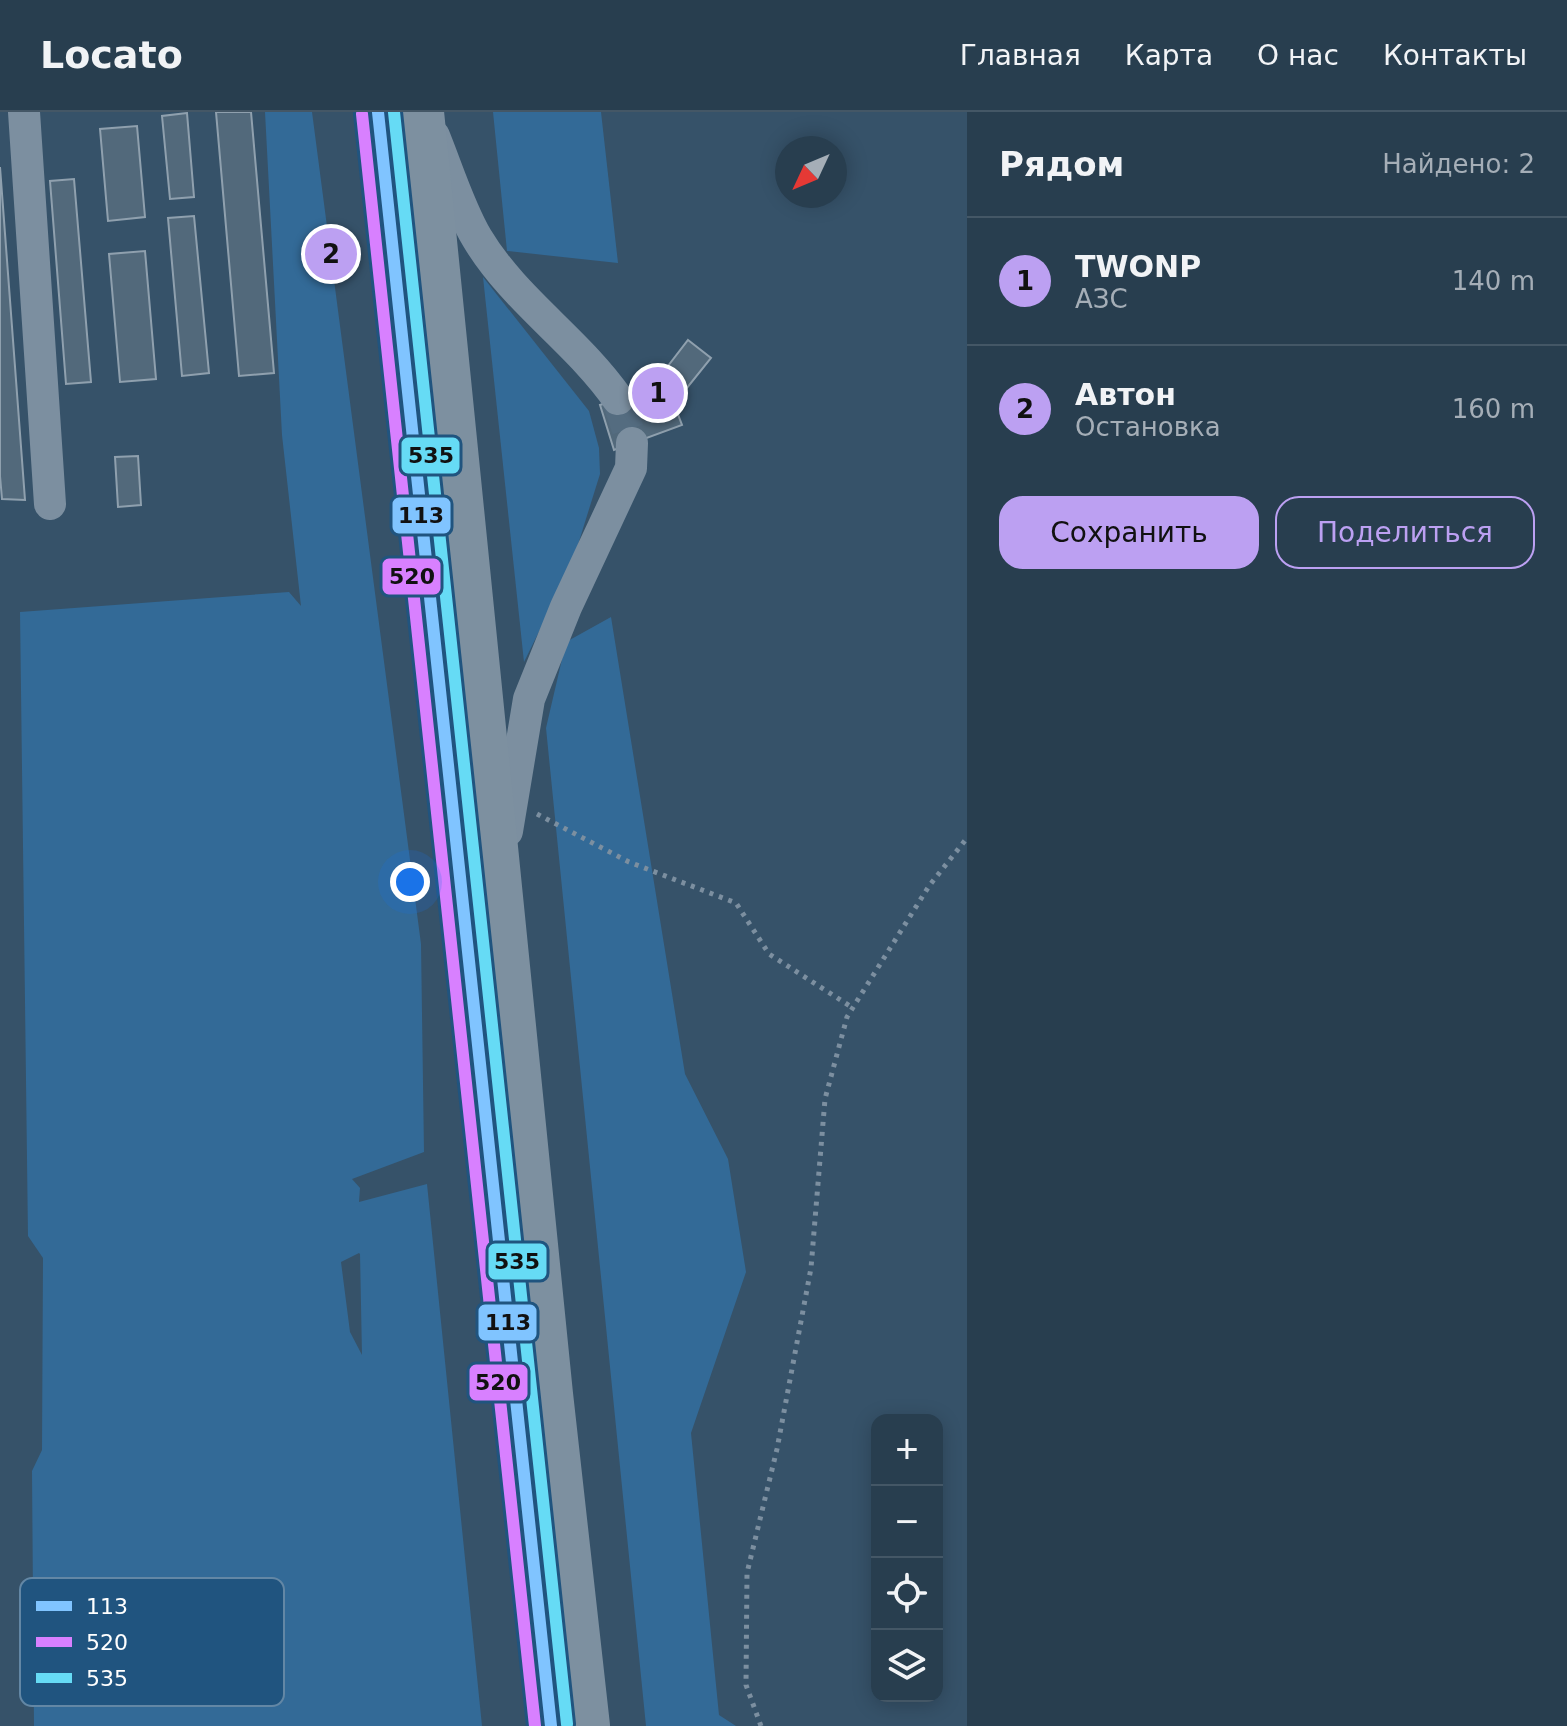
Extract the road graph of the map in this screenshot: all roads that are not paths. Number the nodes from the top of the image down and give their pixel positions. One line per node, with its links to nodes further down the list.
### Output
1 (24, 112): 6 (lane)
2 (378, 112): 8 (highway)
3 (423, 112): 4 (lane); 7 (highway)
4 (618, 399)
5 (632, 443): 7 (lane)
6 (50, 504)
7 (501, 898): 9 (highway)
8 (551, 1726)
9 (588, 1726)

